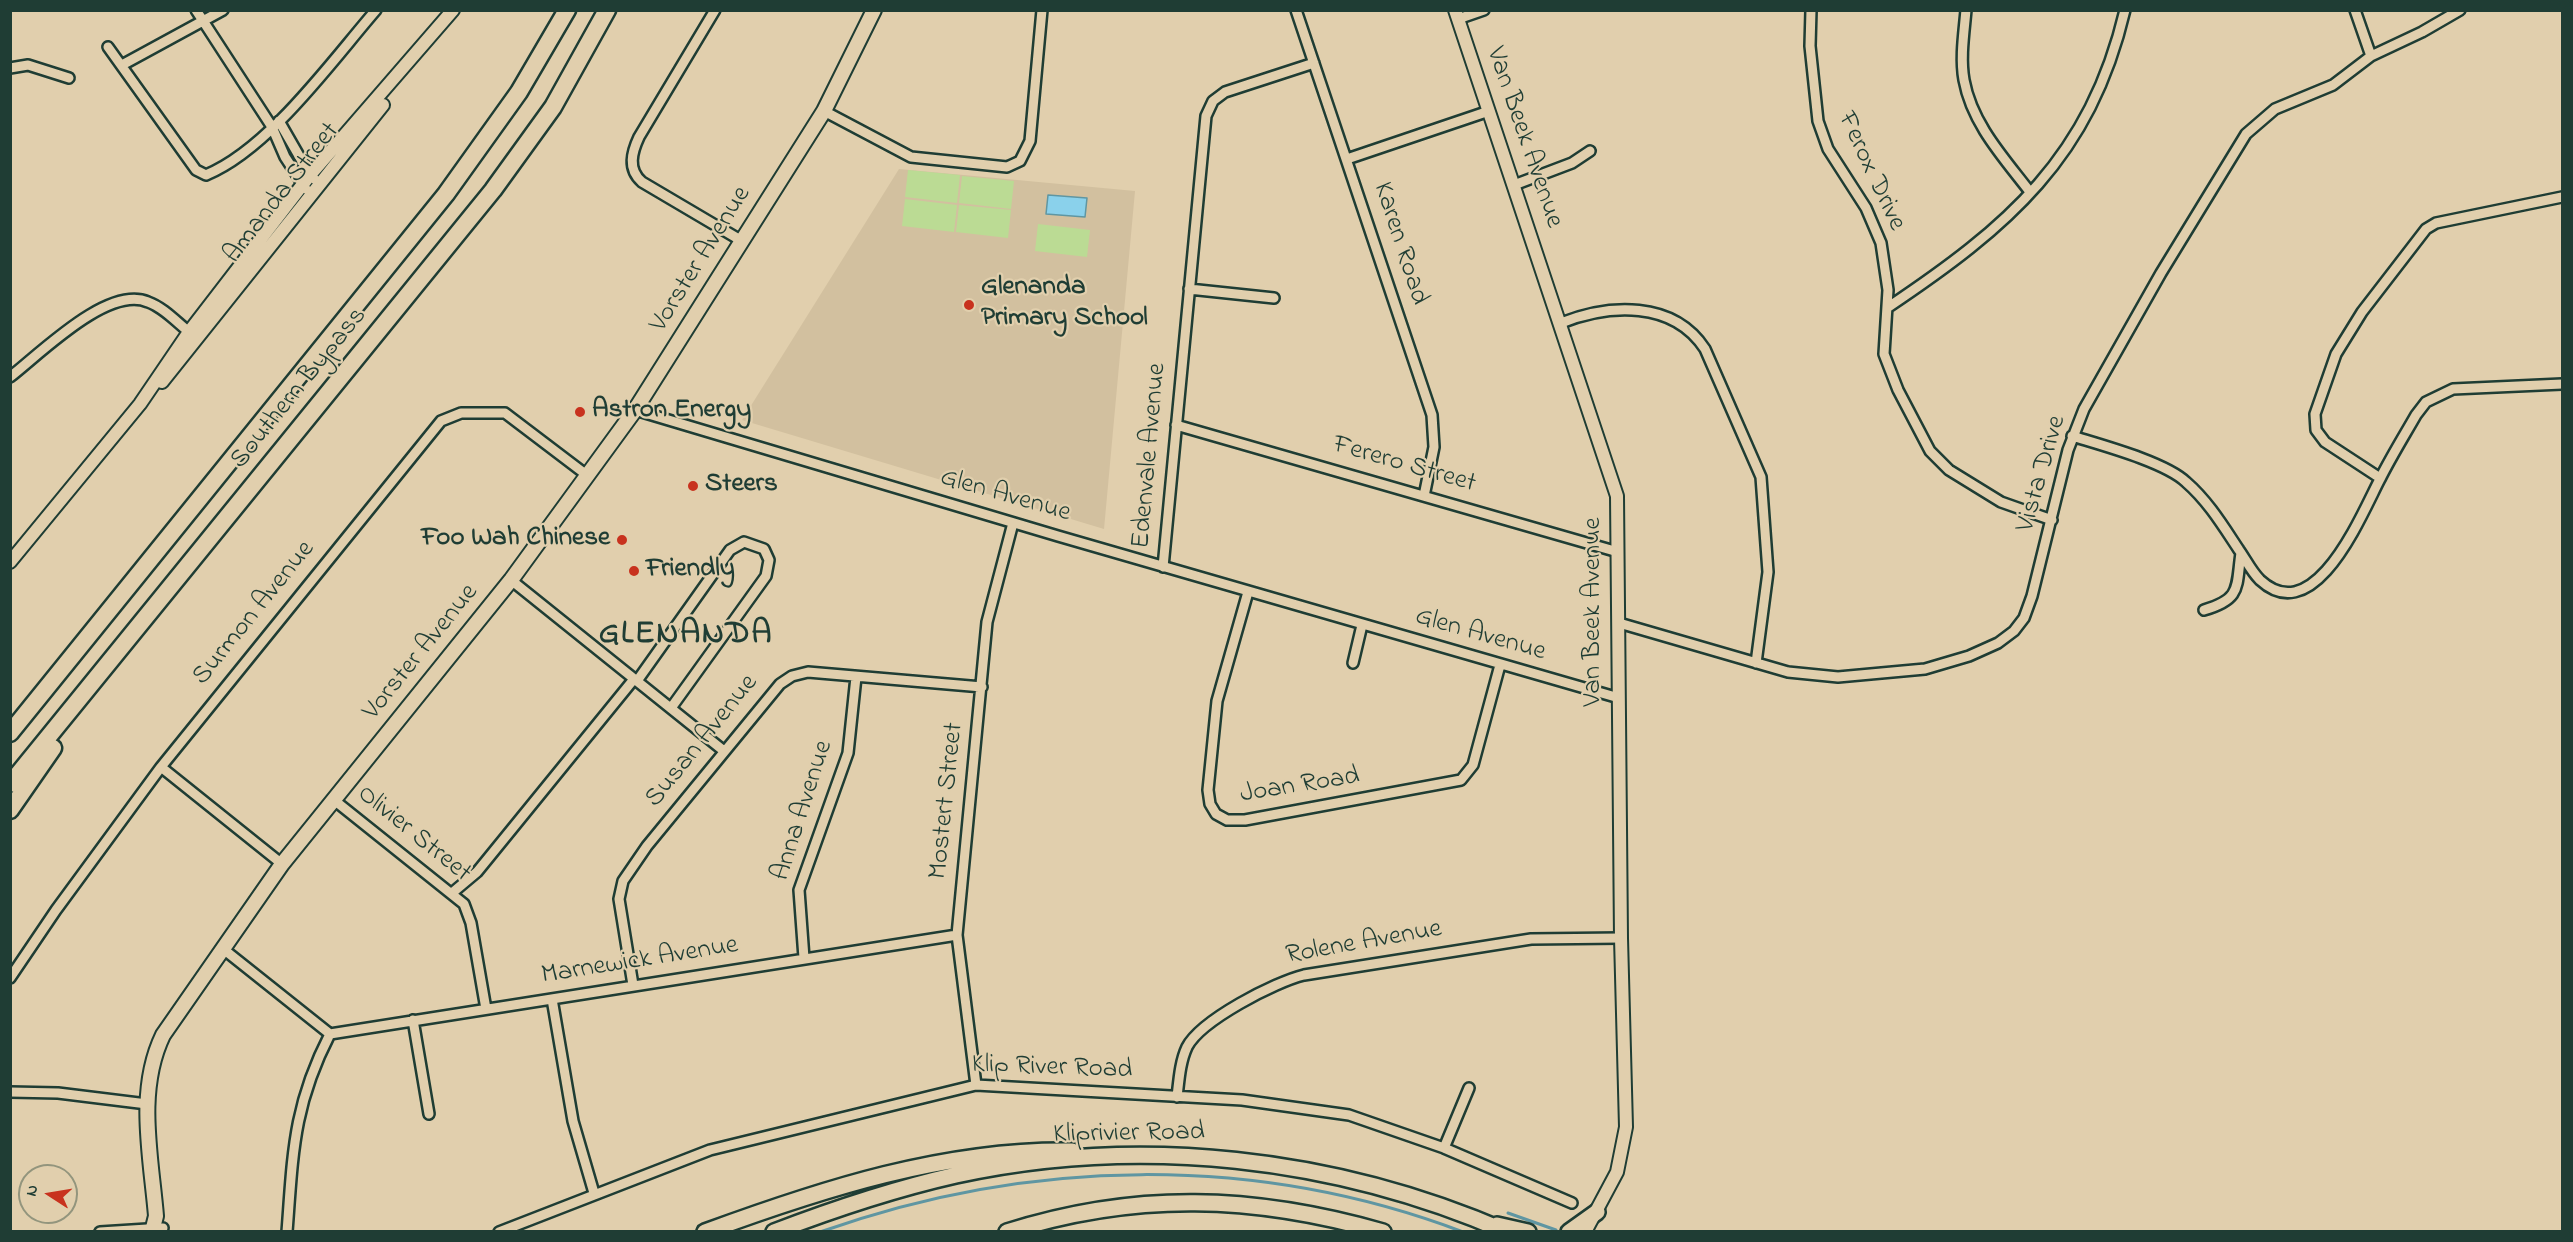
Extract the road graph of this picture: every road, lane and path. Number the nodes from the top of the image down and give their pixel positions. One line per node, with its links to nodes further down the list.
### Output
1 (196, 10): 19 (street)
2 (223, 10): 19 (street)
3 (376, 10): 29 (street)
4 (453, 10): 21 (street, Amanda Street)
5 (460, 10): 21 (street, Amanda Street)
6 (567, 10): 75 (highway, Southern Bypass)
7 (607, 10): 69 (highway, Southern Bypass)
8 (715, 10): 41 (street)
9 (874, 10): 27 (main road, Vorster Avenue)
10 (1042, 10): 27 (street)
11 (1296, 10): 23 (street, Karen Road)
12 (1484, 10): 18 (street)
13 (1811, 10): 44 (street, Ferox Drive)
14 (1966, 10): 36 (street)
15 (2125, 10): 36 (street)
16 (2355, 10): 22 (street)
17 (2460, 10): 22 (street, Vista Drive)
18 (1457, 15): 28 (street, Van Beek Avenue)
19 (201, 22): 24 (street); 29 (street)
20 (108, 47): 24 (street)
21 (424, 51): 30 (street, Amanda Street)
22 (2372, 56): 51 (street, Vista Drive)
23 (1314, 63): 32 (street, Karen Road); 42 (street, Edenvale Avenue)
24 (122, 65): 29 (street)
25 (10, 68): 26 (street)
26 (69, 78)
27 (824, 111): 41 (main road, Vorster Avenue)
28 (1489, 111): 32 (street); 35 (street, Van Beek Avenue)
29 (276, 124): 33 (street)
30 (355, 133): 33 (street, Amanda Street); 34 (street, Amanda Street)
31 (1590, 151): 35 (street)
32 (1347, 159): 54 (street, Karen Road)
33 (306, 180): 34 (street); 37 (street); 39 (street, Amanda Street)
34 (320, 184): 37 (street, Amanda Street)
35 (1514, 184): 45 (street, Van Beek Avenue)
36 (2030, 192): 44 (street)
37 (312, 196): 40 (street, Amanda Street)
38 (2562, 197): 53 (street)
39 (273, 223): 40 (street); 46 (street, Amanda Street)
40 (283, 233): 46 (street, Amanda Street)
41 (742, 241): 49 (main road, Vorster Avenue)
42 (1189, 289): 43 (street); 50 (street, Edenvale Avenue)
43 (1274, 298)
44 (1887, 308): 55 (street, Ferox Drive)
45 (1561, 323): 57 (street, Van Beek Avenue); 67 (street)
46 (193, 336): 47 (street); 59 (street, Amanda Street)
47 (10, 377)
48 (2562, 384): 53 (street)
49 (635, 410): 52 (main road, Vorster Avenue); 56 (street, Glen Avenue)
50 (1176, 425): 54 (street, Ferero Street); 60 (street, Edenvale Avenue)
51 (2072, 436): 55 (street, Vista Drive); 58 (street)
52 (588, 476): 61 (main road, Vorster Avenue); 77 (street, Surmon Avenue)
53 (2380, 478): 58 (street)
54 (1424, 496): 57 (street, Ferero Street)
55 (2052, 520): 67 (street, Vista Drive)
56 (1013, 523): 60 (street, Glen Avenue); 72 (street, Mostert Street)
57 (1618, 552): 64 (street, Van Beek Avenue)
58 (2241, 553): 63 (street)
59 (10, 562)
60 (1163, 567): 62 (street, Glen Avenue)
61 (511, 580): 71 (street); 79 (main road, Vorster Avenue)
62 (1248, 592): 65 (street, Glen Avenue); 68 (street, Joan Road)
63 (2204, 610)
64 (1619, 623): 67 (street, Vista Drive); 73 (street, Van Beek Avenue)
65 (1362, 625): 66 (street); 68 (street, Glen Avenue)
66 (1353, 663)
67 (1756, 663)
68 (1500, 666): 73 (street, Glen Avenue)
69 (108, 668): 78 (highway, Southern Bypass); 80 (highway)
70 (856, 677): 72 (street, Susan Avenue); 76 (street, Susan Avenue); 86 (street, Anna Avenue)
71 (636, 680): 74 (street); 74 (street); 82 (street)
72 (982, 687): 83 (street, Mostert Street)
73 (1619, 698): 84 (street, Van Beek Avenue)
74 (671, 708): 76 (street)
75 (10, 733)
76 (724, 751): 88 (street, Susan Avenue)
77 (161, 767): 81 (street); 87 (street, Surmon Avenue)
78 (10, 784)
79 (334, 800): 81 (main road, Vorster Avenue); 82 (street, Olivier Street)
80 (10, 810)
81 (282, 864): 85 (main road, Vorster Avenue)
82 (452, 893): 90 (street, Olivier Street)
83 (957, 935): 86 (street, Marnewick Avenue); 93 (street, Mostert Street)
84 (1621, 938): 96 (street, Rolene Avenue); 103 (street, Van Beek Avenue)
85 (222, 948): 92 (street); 97 (main road, Vorster Avenue)
86 (804, 958): 88 (street, Marnewick Avenue)
87 (10, 978)
88 (633, 985): 89 (street, Marnewick Avenue)
89 (552, 999): 90 (street, Marnewick Avenue); 101 (street)
90 (486, 1009): 91 (street, Marnewick Avenue)
91 (413, 1020): 92 (street, Marnewick Avenue); 98 (street)
92 (330, 1034): 108 (street)
93 (976, 1085): 96 (street, Klip River Road); 101 (street, Klip River Road)
94 (1469, 1088): 99 (street)
95 (10, 1092): 97 (street)
96 (1176, 1096): 99 (street, Klip River Road)
97 (147, 1104): 105 (main road, Vorster Avenue)
98 (429, 1114)
99 (1444, 1148): 102 (street, Klip River Road)
100 (1107, 1157): 104 (main road, Kliprivier Road); 110 (main road); 111 (main road, Kliprivier Road)
101 (594, 1193): 109 (street, Klip River Road)
102 (1572, 1203)
103 (1594, 1221): 115 (main road); 116 (street, Van Beek Avenue)
104 (1486, 1222): 113 (main road); 114 (main road)
105 (157, 1227): 107 (street)
106 (1010, 1231): 112 (main road)
107 (100, 1232)
108 (287, 1232)
109 (499, 1232)
110 (705, 1232)
111 (774, 1232)
112 (1383, 1232)
113 (1507, 1232)
114 (1528, 1232)
115 (1569, 1232)
116 (1585, 1232)

